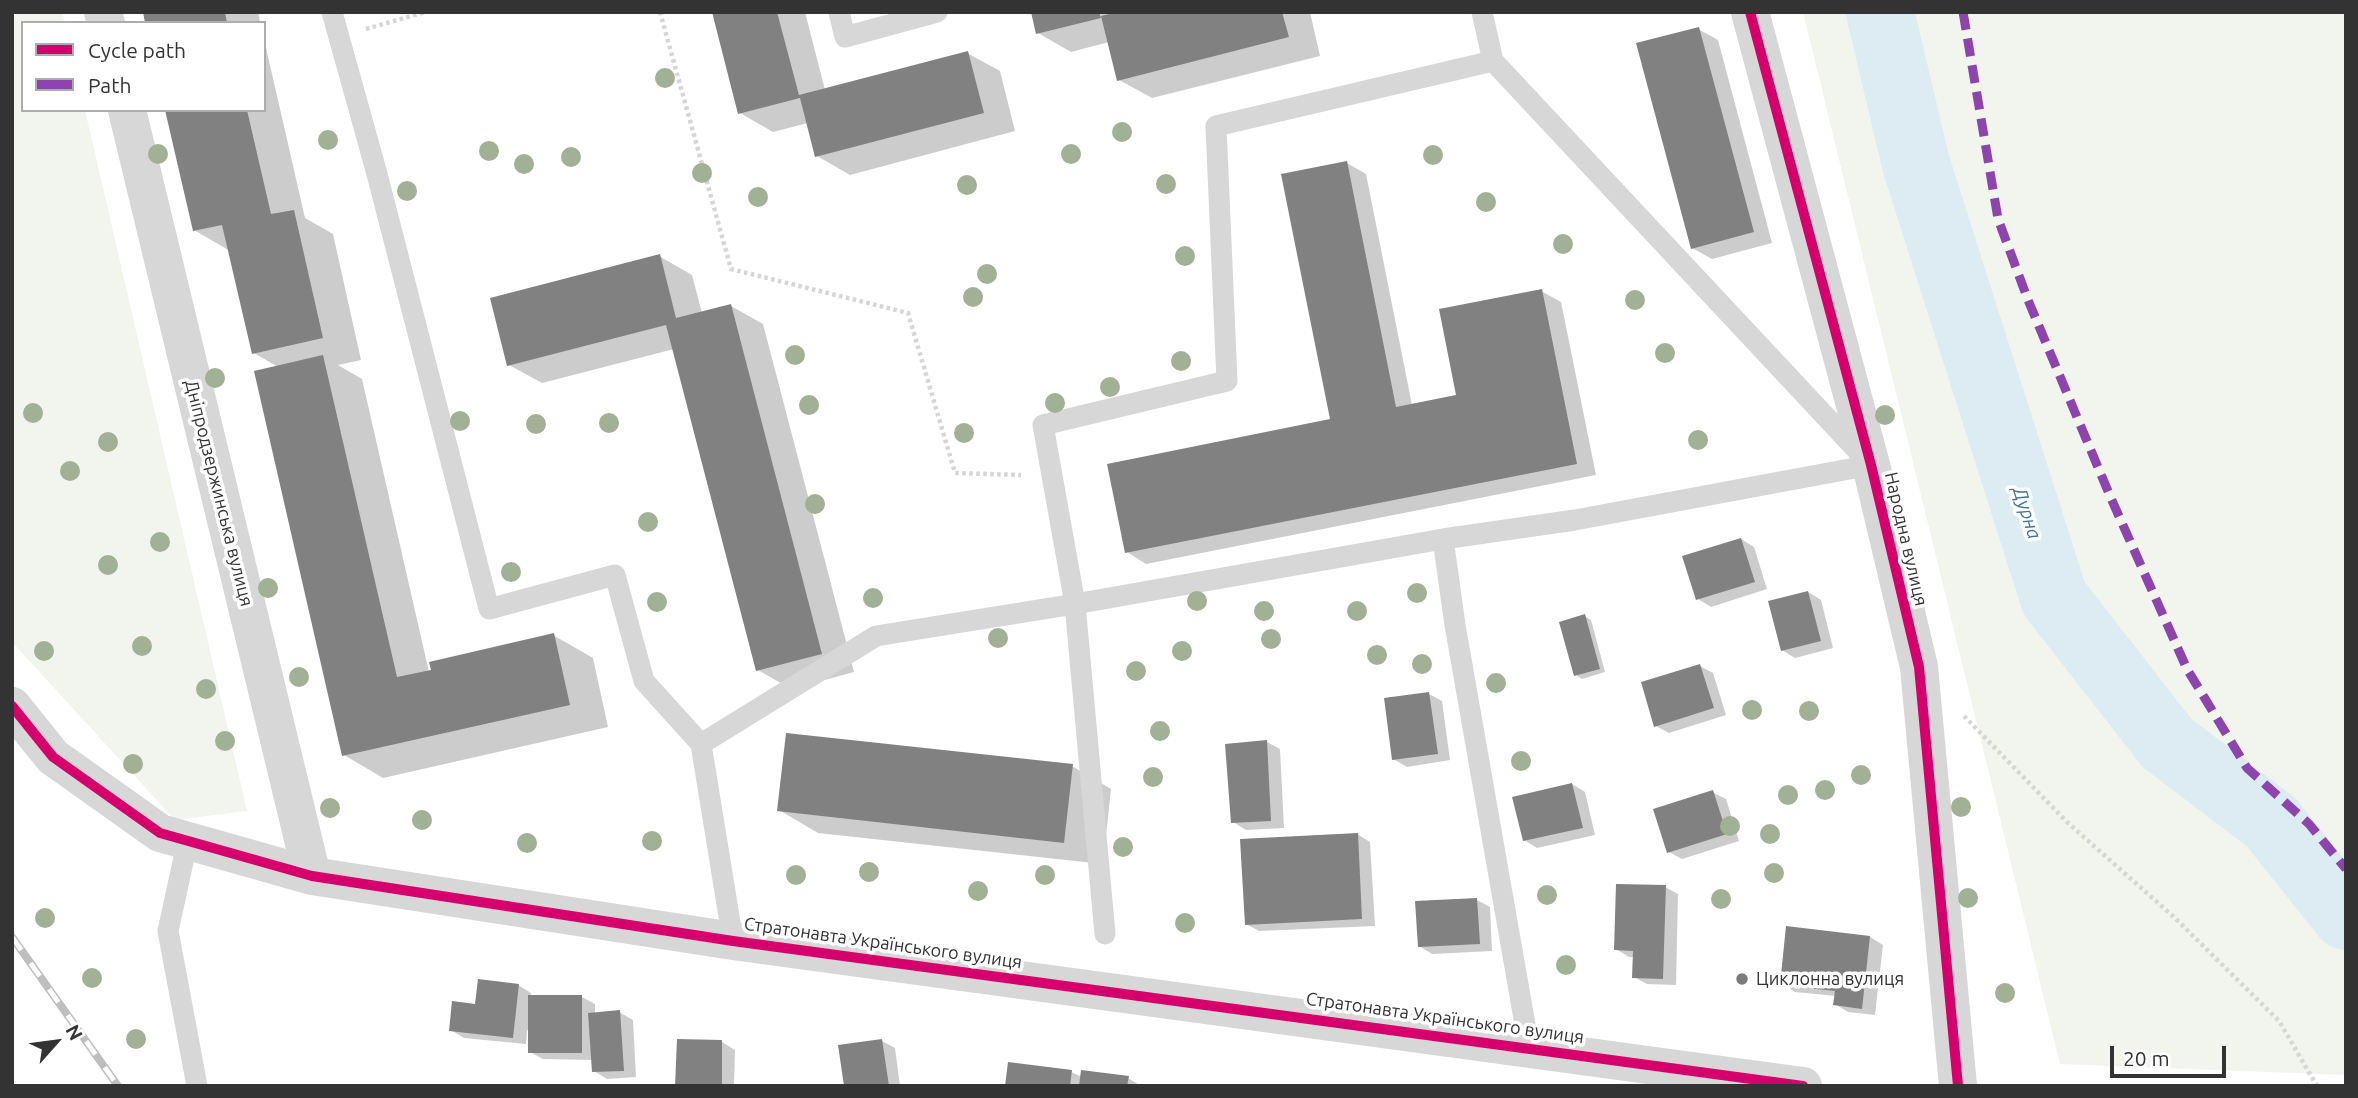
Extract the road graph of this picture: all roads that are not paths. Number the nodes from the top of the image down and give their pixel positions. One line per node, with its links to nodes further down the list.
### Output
1 (332, 12): 12 (lane)
2 (839, 12): 3 (lane)
3 (937, 12)
4 (1482, 12): 6 (lane)
5 (1750, 12): 8 (street, Народна вулиця)
6 (1493, 61): 8 (lane); 10 (lane)
7 (127, 112): 14 (street, Дніпродзержинська вулиця)
8 (1871, 466): 9 (lane); 20 (street, Народна вулиця)
9 (1443, 539): 10 (lane); 17 (lane)
10 (1075, 604): 12 (lane); 15 (lane)
11 (12, 705): 13 (street, Стратонавта Українського вулиця)
12 (701, 744): 16 (lane)
13 (188, 839): 14 (street, Стратонавта Українського вулиця); 18 (lane)
14 (312, 876): 16 (street, Стратонавта Українського вулиця)
15 (1105, 934)
16 (733, 941): 17 (street, Стратонавта Українського вулиця)
17 (1529, 1047): 19 (street, Стратонавта Українського вулиця)
18 (197, 1086)
19 (1803, 1086)
20 (1958, 1086)

